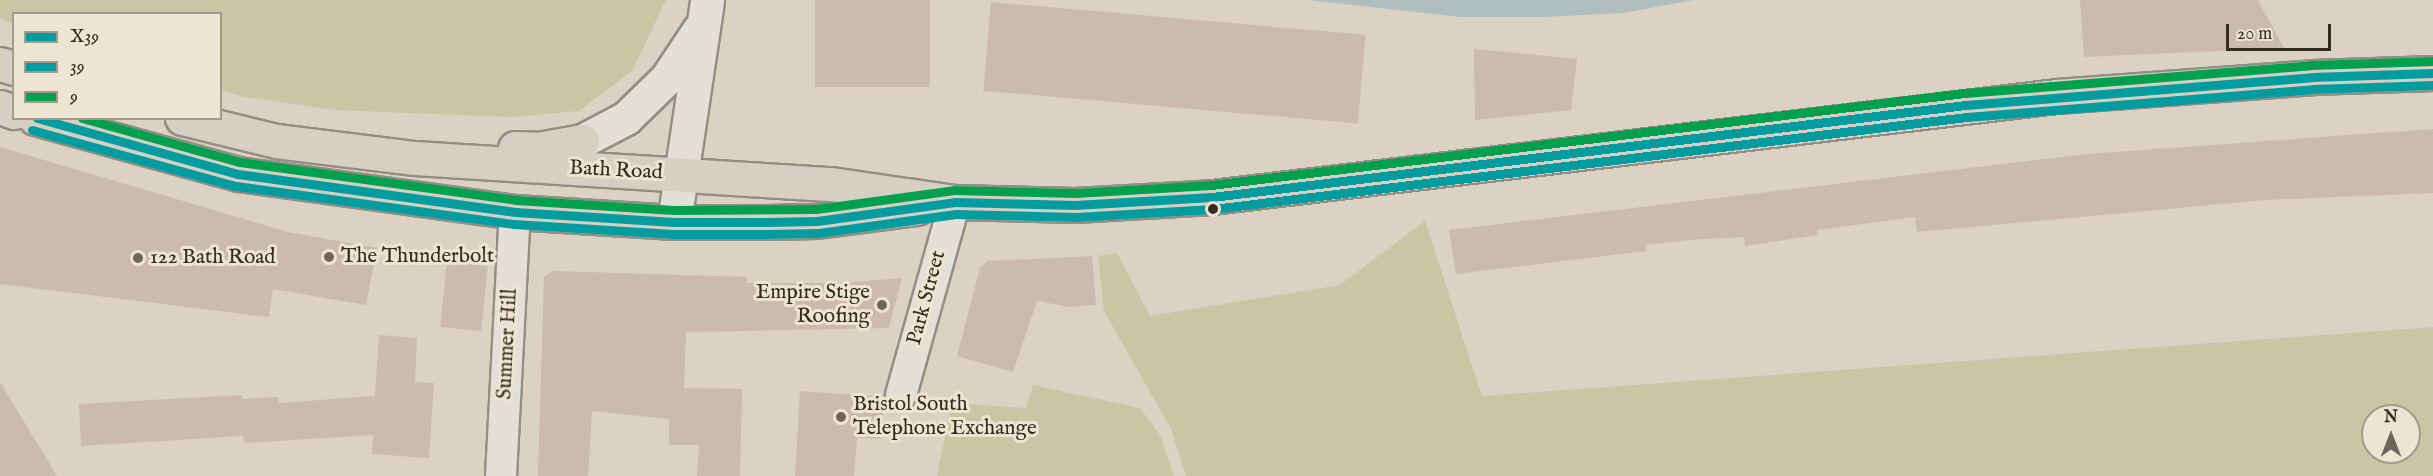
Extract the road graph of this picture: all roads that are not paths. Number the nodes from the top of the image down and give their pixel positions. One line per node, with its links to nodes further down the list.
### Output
1 (705, 12): 6 (street); 7 (street)
2 (2433, 73): 8 (highway, Bath Road)
3 (42, 120): 9 (highway, Bath Road)
4 (190, 120): 5 (highway, Bath Road)
5 (276, 141): 6 (highway, Bath Road); 7 (highway, Bath Road)
6 (582, 141)
7 (681, 174): 8 (highway, Bath Road); 10 (street)
8 (955, 202): 10 (highway, Bath Road); 11 (street, Park Street)
9 (516, 213): 10 (highway, Bath Road); 12 (street, Summer Hill)
10 (674, 222)
11 (901, 395)
12 (501, 476)

